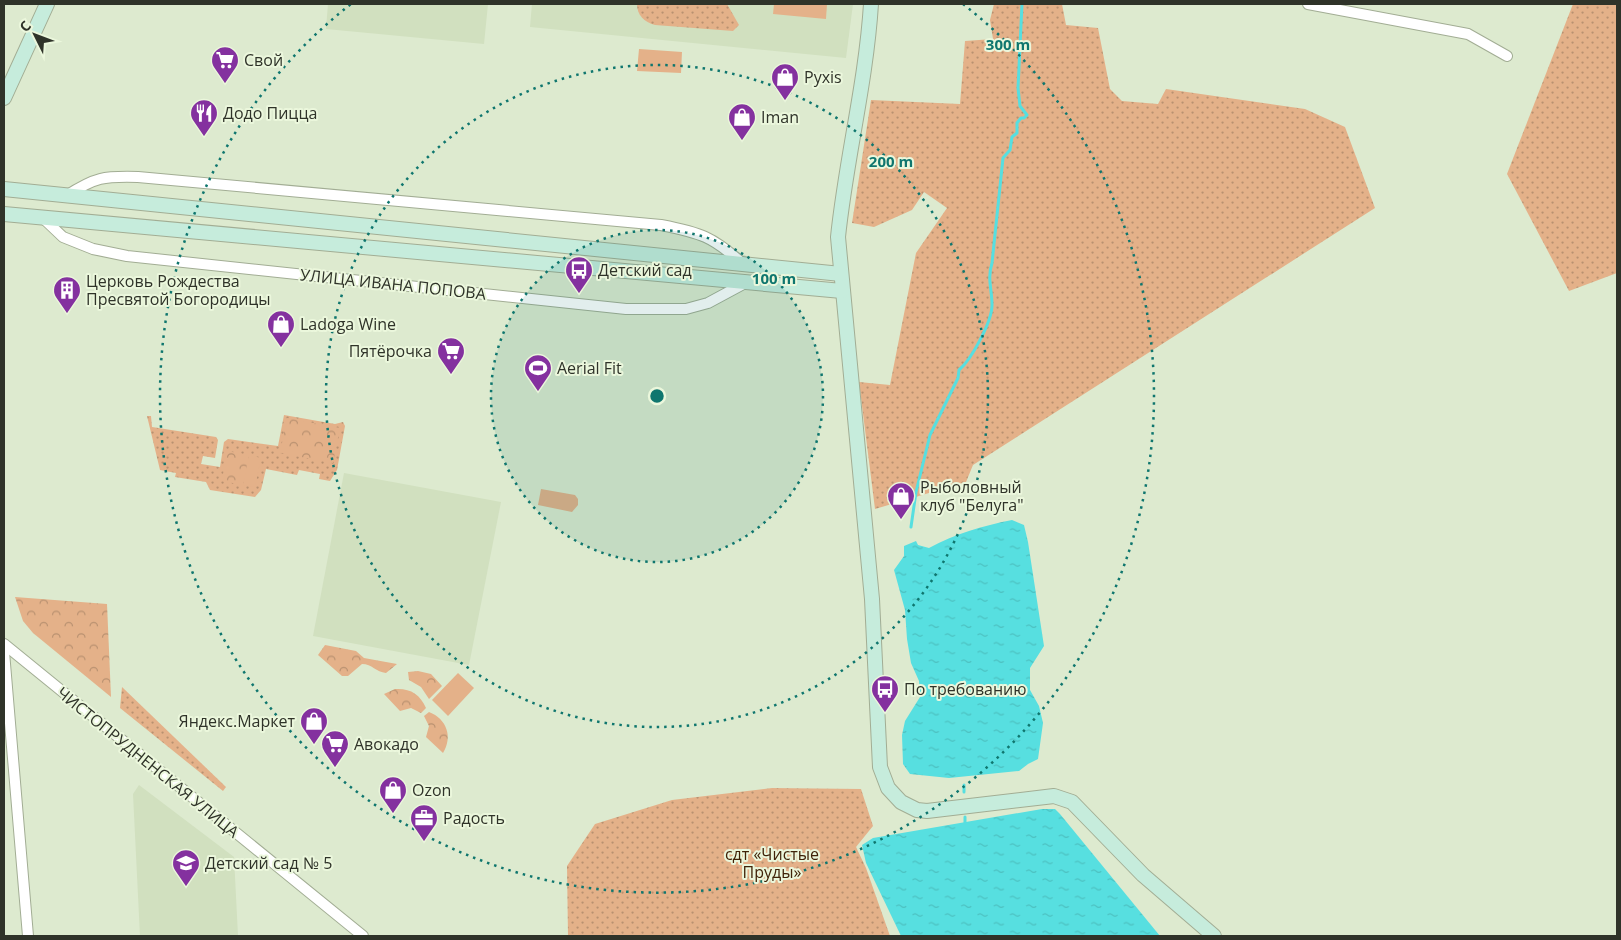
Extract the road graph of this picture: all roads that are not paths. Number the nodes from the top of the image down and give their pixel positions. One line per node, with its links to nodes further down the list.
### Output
1 (47, 4): 5 (main road)
2 (871, 4): 11 (main road)
3 (1308, 4): 4 (street)
4 (1507, 56)
5 (4, 98)
6 (4, 189): 7 (main road)
7 (66, 196): 10 (main road); 10 (street)
8 (4, 214): 9 (main road, УЛИЦА ИВАНА ПОПОВА)
9 (43, 218): 12 (main road, УЛИЦА ИВАНА ПОПОВА); 12 (street, УЛИЦА ИВАНА ПОПОВА)
10 (742, 264): 11 (main road)
11 (841, 274): 13 (main road)
12 (747, 282): 13 (main road, УЛИЦА ИВАНА ПОПОВА)
13 (842, 291): 18 (main road)
14 (4, 644): 17 (street, ЧИСТОПРУДНЕНСКАЯ УЛИЦА)
15 (4, 652): 16 (street)
16 (28, 936)
17 (363, 936)
18 (1214, 936)

